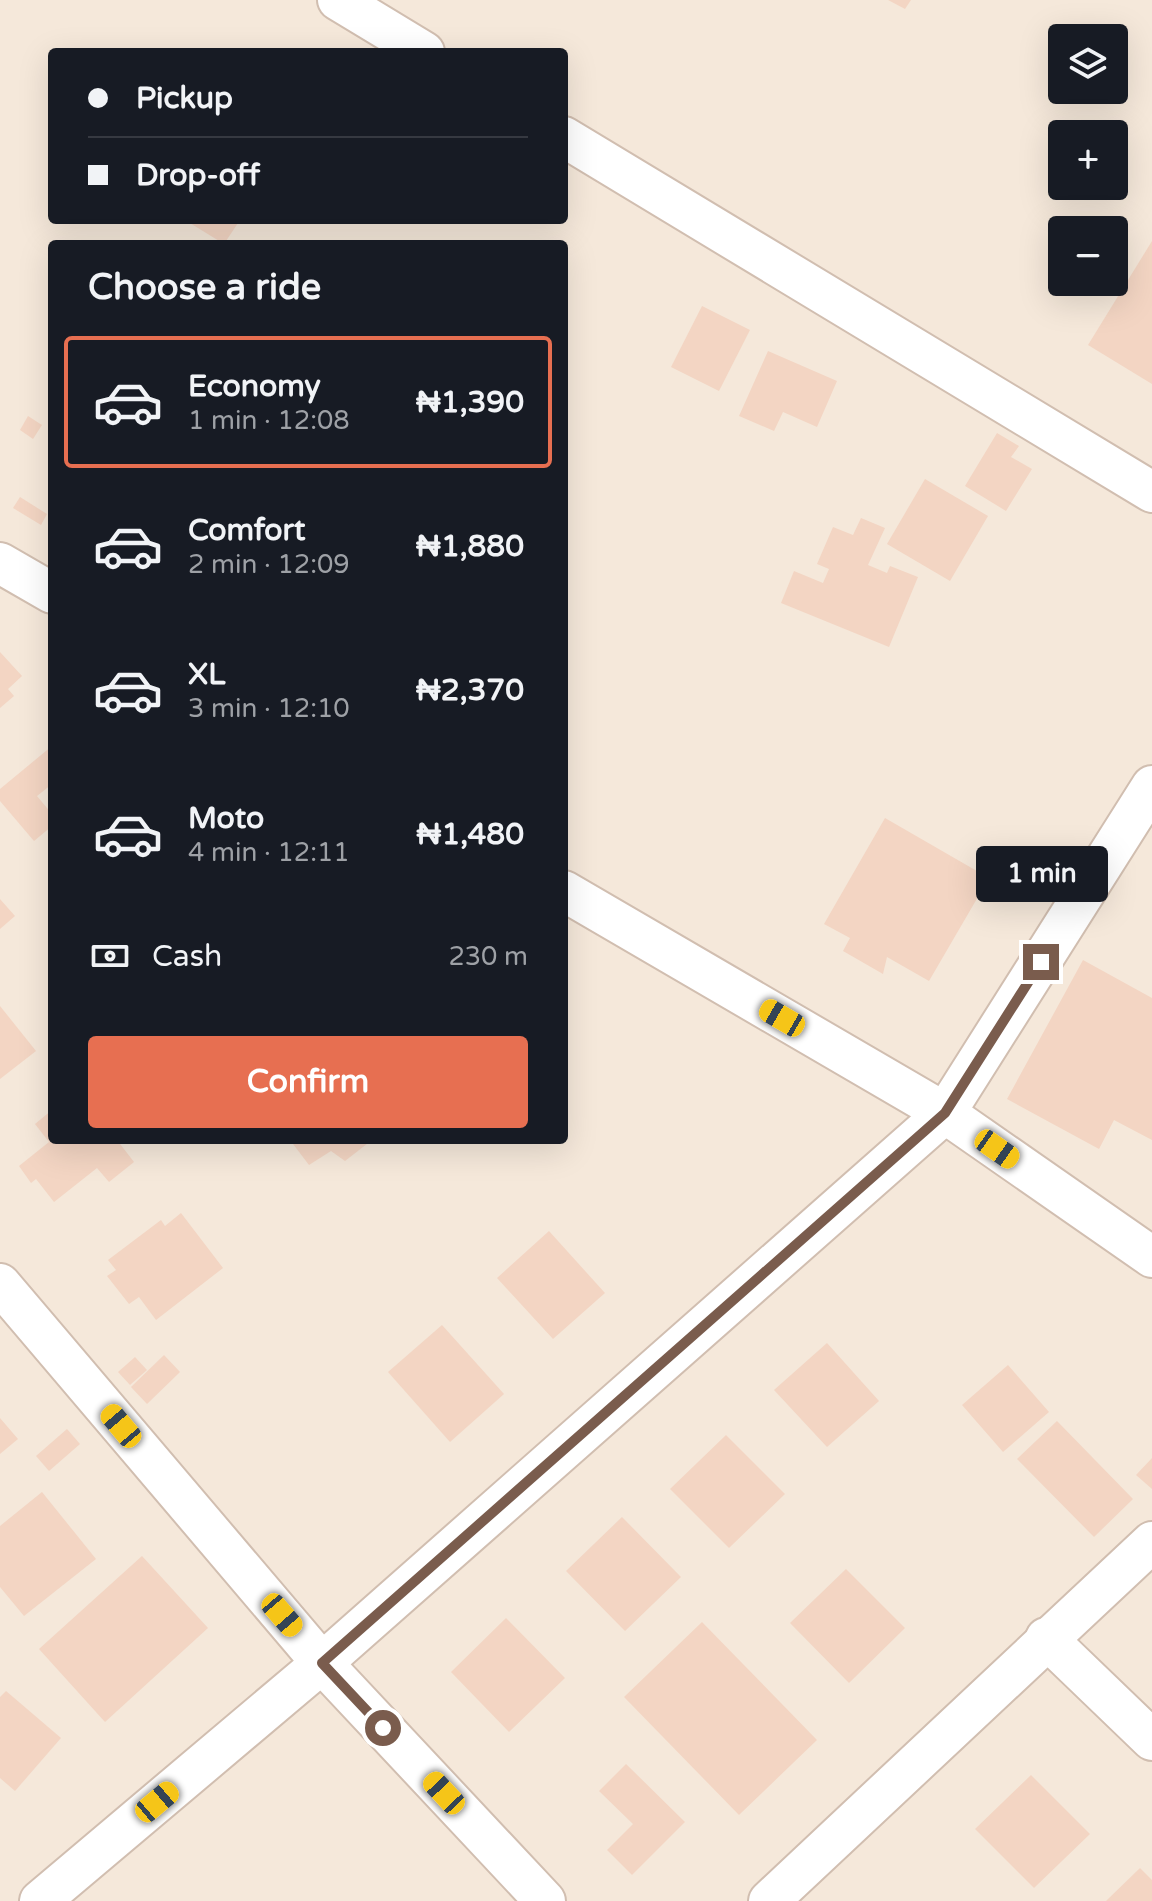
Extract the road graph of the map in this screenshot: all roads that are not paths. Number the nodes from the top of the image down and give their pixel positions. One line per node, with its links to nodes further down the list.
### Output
1 (338, 0): 2 (street)
2 (417, 48)
3 (568, 139): 4 (street)
4 (1152, 492)
5 (0, 563): 6 (street)
6 (48, 591)
7 (1152, 786): 9 (street)
8 (568, 893): 9 (street)
9 (945, 1113): 10 (street); 14 (street)
10 (1152, 1257)
11 (0, 1284): 14 (street)
12 (1152, 1542): 13 (street)
13 (1046, 1638): 15 (street); 18 (street)
14 (322, 1663): 16 (street); 17 (street)
15 (1152, 1740)
16 (40, 1901)
17 (545, 1901)
18 (769, 1901)

